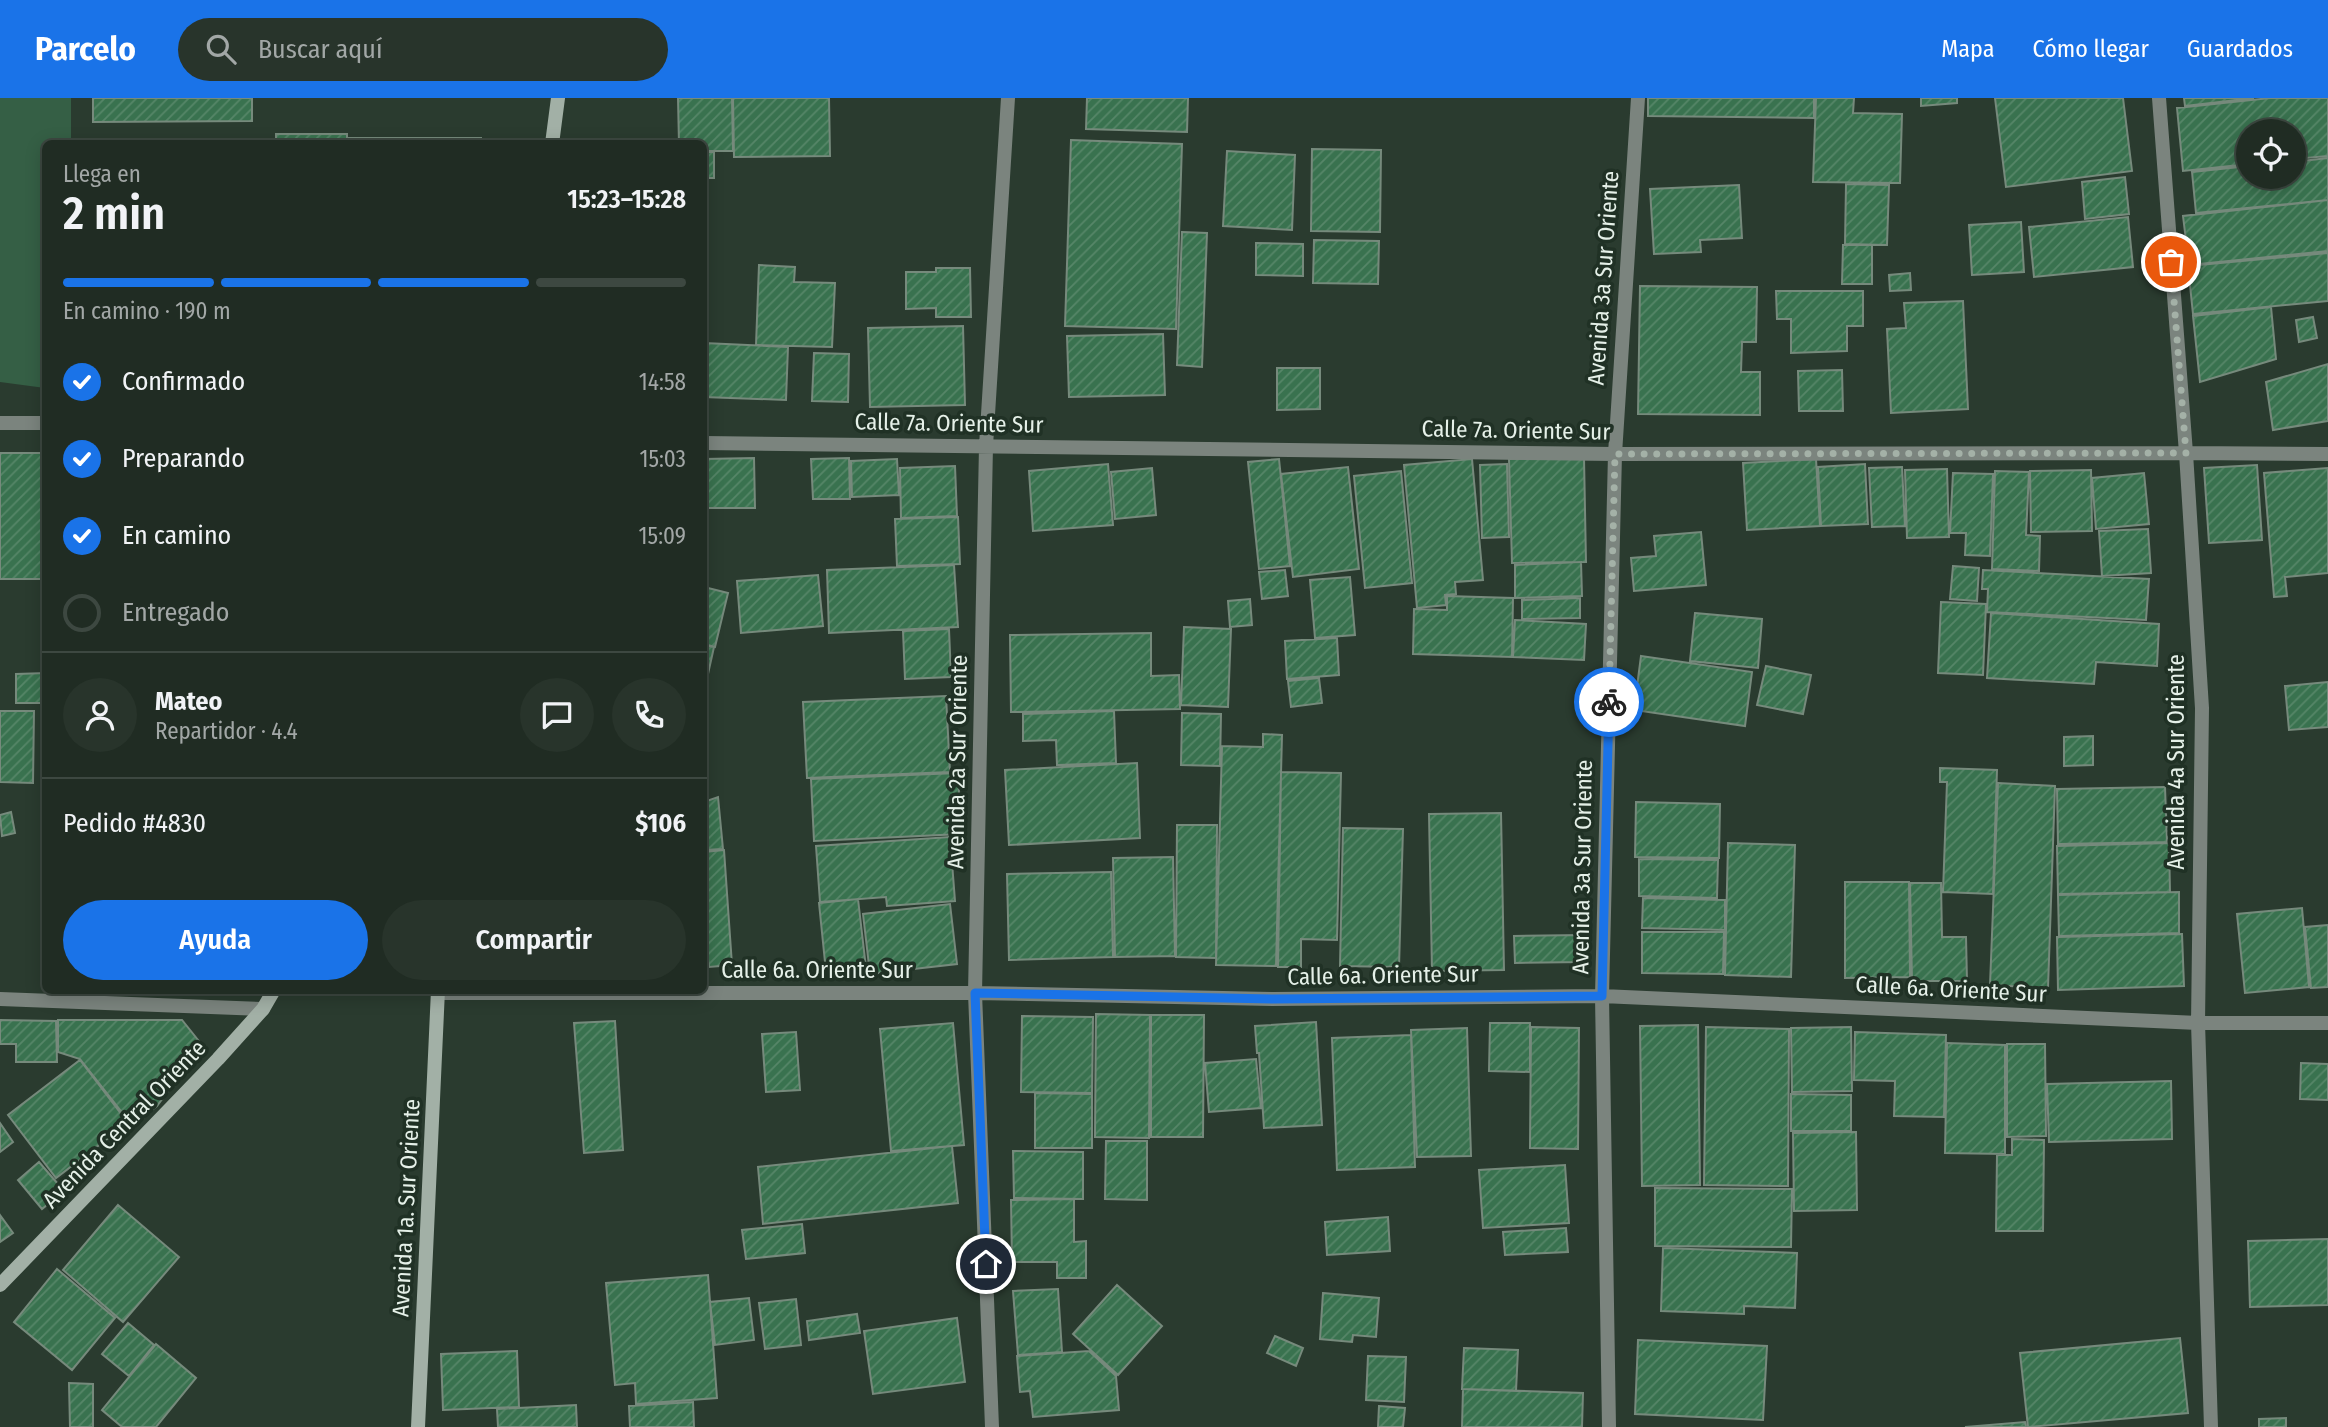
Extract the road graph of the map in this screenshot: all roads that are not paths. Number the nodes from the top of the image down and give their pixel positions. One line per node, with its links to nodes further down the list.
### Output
1 (558, 98): 5 (street)
2 (1007, 98): 11 (street, Avenida 2a Sur Oriente)
3 (1637, 98): 13 (street, Avenida 3a Sur Oriente)
4 (2159, 98): 12 (street, Avenida 4a Sur Oriente)
5 (556, 114): 6 (street); 7 (street)
6 (553, 140)
7 (558, 140)
8 (0, 423): 9 (street)
9 (42, 423)
10 (707, 443): 11 (street, Calle 7a. Oriente Sur)
11 (986, 446): 13 (street, Calle 7a. Oriente Sur); 16 (street, Avenida 2a Sur Oriente)
12 (2186, 453): 13 (street, Calle 7a. Oriente Sur); 14 (street, Calle 7a. Oriente Sur); 22 (street, Avenida 4a Sur Oriente)
13 (1615, 454): 19 (street, Avenida 3a Sur Oriente)
14 (2328, 454)
15 (707, 993): 16 (street, Calle 6a. Oriente Sur)
16 (975, 993): 19 (street, Calle 6a. Oriente Sur); 26 (street, Avenida 2a Sur Oriente)
17 (272, 994): 21 (street, Avenida Central Oriente)
18 (438, 994): 25 (street, Avenida 1a. Sur Oriente)
19 (1602, 996): 22 (street, Calle 6a. Oriente Sur); 27 (street, Avenida 3a Sur Oriente)
20 (0, 999): 21 (street)
21 (263, 1009): 24 (street, Avenida Central Oriente)
22 (2198, 1023): 23 (street, Calle 6a. Oriente Sur); 28 (street, Avenida 4a Sur Oriente)
23 (2328, 1023)
24 (0, 1284)
25 (418, 1427)
26 (992, 1427)
27 (1609, 1427)
28 (2211, 1427)

